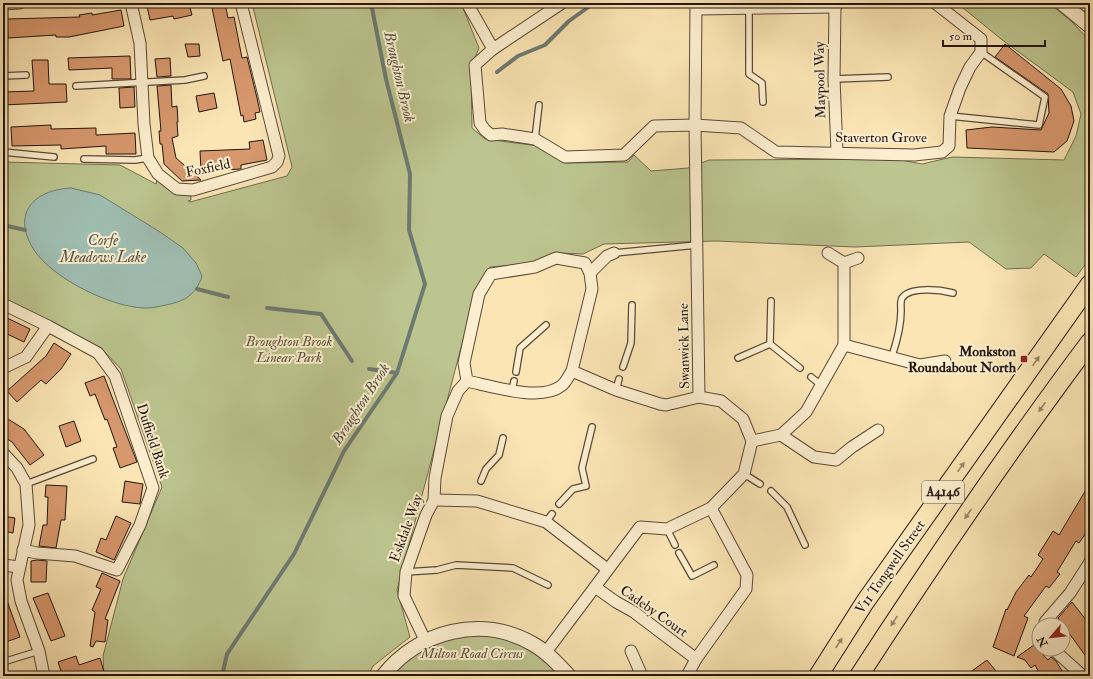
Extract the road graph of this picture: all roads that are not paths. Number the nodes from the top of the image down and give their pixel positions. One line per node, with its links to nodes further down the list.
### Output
1 (20, 3): 8 (street)
2 (131, 3): 21 (street, Foxfield)
3 (242, 3): 31 (street, Foxfield)
4 (467, 3): 14 (street)
5 (562, 3): 14 (street)
6 (935, 3): 15 (street)
7 (1062, 3): 13 (street)
8 (3, 4)
9 (837, 5): 11 (street); 20 (street, Maypool Way)
10 (697, 6): 12 (street); 26 (street, Swanwick Lane)
11 (769, 6): 12 (street)
12 (749, 8): 23 (lane)
13 (1090, 26)
14 (493, 49): 27 (street)
15 (981, 52): 25 (street, Staverton Grove); 25 (lane)
16 (26, 75): 17 (lane)
17 (3, 76)
18 (204, 76): 21 (lane)
19 (888, 77): 20 (lane)
20 (834, 79): 29 (street, Maypool Way)
21 (142, 83): 22 (lane); 31 (street, Foxfield)
22 (76, 86)
23 (763, 102)
24 (539, 105): 27 (lane)
25 (950, 116): 29 (street, Staverton Grove)
26 (695, 125): 27 (street, Staverton Grove); 29 (street, Staverton Grove); 33 (street, Swanwick Lane)
27 (535, 139)
28 (3, 152): 30 (lane)
29 (837, 152)
30 (54, 156)
31 (148, 158): 32 (lane)
32 (84, 159)
33 (698, 245): 34 (lane); 60 (street, Swanwick Lane)
34 (614, 253): 38 (street)
35 (828, 253): 37 (street)
36 (858, 258): 37 (street)
37 (844, 263): 48 (street)
38 (590, 273): 55 (street); 58 (street)
39 (1090, 284): 104 (highway, V11 Tongwell Street / A4146, one-way to 39)
40 (953, 293): 49 (lane)
41 (771, 301): 47 (lane)
42 (3, 304): 45 (street, Duffield Bank)
43 (632, 305): 52 (lane)
44 (546, 325): 56 (lane)
45 (48, 326): 53 (street); 79 (street, Duffield Bank)
46 (1090, 342): 105 (highway, A4146, one-way to 105)
47 (770, 344): 50 (lane); 54 (lane)
48 (844, 345): 49 (street); 59 (street)
49 (892, 356): 51 (street)
50 (738, 358)
51 (945, 361)
52 (623, 367)
53 (3, 368)
54 (800, 368)
55 (572, 371): 58 (street); 60 (street)
56 (516, 372)
57 (811, 377): 59 (lane)
58 (467, 381): 73 (street, Eskdale Way)
59 (821, 385): 63 (street)
60 (699, 397): 65 (street, Swanwick Lane)
61 (592, 427): 74 (lane)
62 (878, 430): 63 (street)
63 (781, 435): 65 (street)
64 (503, 438): 69 (lane)
65 (752, 441): 68 (street)
66 (3, 453): 70 (street)
67 (92, 459): 70 (lane)
68 (744, 474): 71 (lane); 75 (street)
69 (481, 482)
70 (26, 484): 79 (street)
71 (760, 484)
72 (771, 491): 78 (lane)
73 (434, 500): 85 (street); 86 (street, Eskdale Way)
74 (559, 504)
75 (711, 508): 76 (street); 95 (street)
76 (667, 530): 77 (lane); 85 (street)
77 (675, 545)
78 (805, 545)
79 (23, 550): 84 (street)
80 (679, 553): 83 (lane)
81 (1090, 562): 89 (street)
82 (3, 565): 84 (street)
83 (714, 565)
84 (19, 567): 91 (street)
85 (607, 569): 88 (street)
86 (406, 572): 87 (lane); 90 (street, Eskdale Way)
87 (548, 585)
88 (595, 587): 93 (street); 95 (street, Cadeby Court)
89 (1049, 617)
90 (425, 640): 93 (street); 100 (street)
91 (39, 651): 96 (lane); 99 (street)
92 (631, 651): 102 (street)
93 (546, 652): 101 (street)
94 (1062, 657): 106 (street)
95 (696, 659): 103 (street)
96 (3, 662)
97 (3, 672): 98 (lane)
98 (4, 676)
99 (44, 676)
100 (383, 676)
101 (569, 676)
102 (642, 676)
103 (687, 676)
104 (818, 676)
105 (859, 676)
106 (1083, 676)

